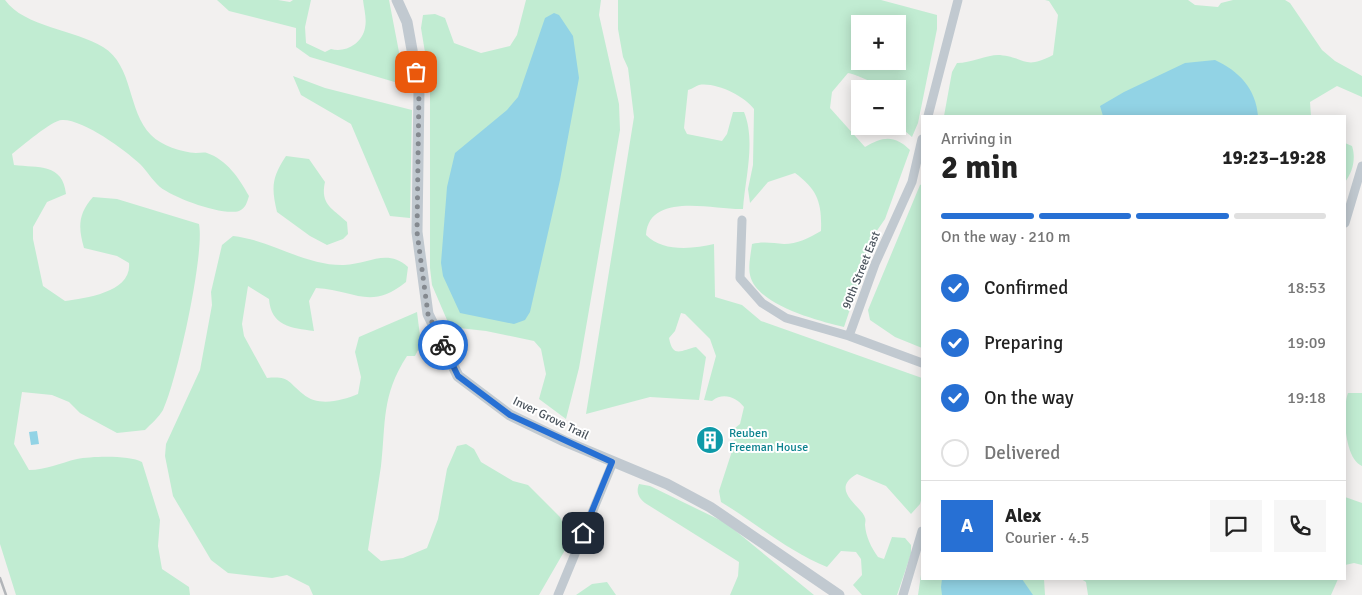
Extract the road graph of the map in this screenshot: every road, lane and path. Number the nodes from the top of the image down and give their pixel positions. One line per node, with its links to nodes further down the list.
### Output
1 (397, 0): 10 (street, Inver Grove Trail)
2 (958, 0): 3 (street)
3 (928, 115)
4 (921, 143): 8 (street, 90th Street East)
5 (1362, 166): 7 (street)
6 (742, 220): 8 (street)
7 (1346, 220)
8 (849, 336): 9 (street)
9 (921, 363)
10 (612, 462): 12 (street); 13 (street, Inver Grove Trail)
11 (921, 535): 14 (street)
12 (558, 595)
13 (839, 595)
14 (904, 595)

